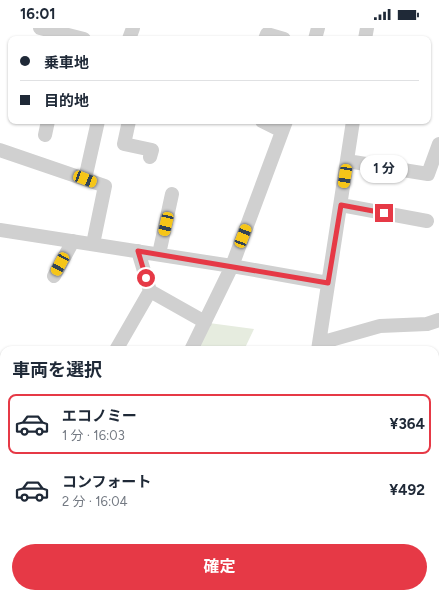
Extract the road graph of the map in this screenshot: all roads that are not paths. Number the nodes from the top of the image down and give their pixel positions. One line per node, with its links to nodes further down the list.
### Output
1 (40, 28): 2 (street)
2 (64, 36)
3 (47, 124): 8 (street)
4 (97, 124): 13 (street)
5 (128, 124): 11 (street)
6 (353, 124): 12 (street)
7 (284, 126): 22 (street)
8 (45, 135)
9 (439, 144): 12 (street)
10 (0, 150): 13 (street)
11 (152, 150)
12 (347, 161): 15 (street)
13 (85, 179): 19 (street)
14 (172, 194): 21 (street)
15 (341, 205): 16 (street); 24 (street)
16 (427, 221)
17 (0, 230): 18 (street)
18 (73, 241): 19 (street); 23 (street)
19 (93, 244): 20 (street)
20 (138, 251): 21 (street); 25 (street)
21 (159, 254): 22 (street)
22 (232, 266): 24 (street); 27 (street)
23 (54, 276)
24 (328, 283): 30 (street)
25 (150, 291): 27 (street); 28 (street)
26 (439, 320): 30 (street)
27 (205, 322): 29 (street)
28 (118, 346)
29 (193, 346)
30 (319, 346)

